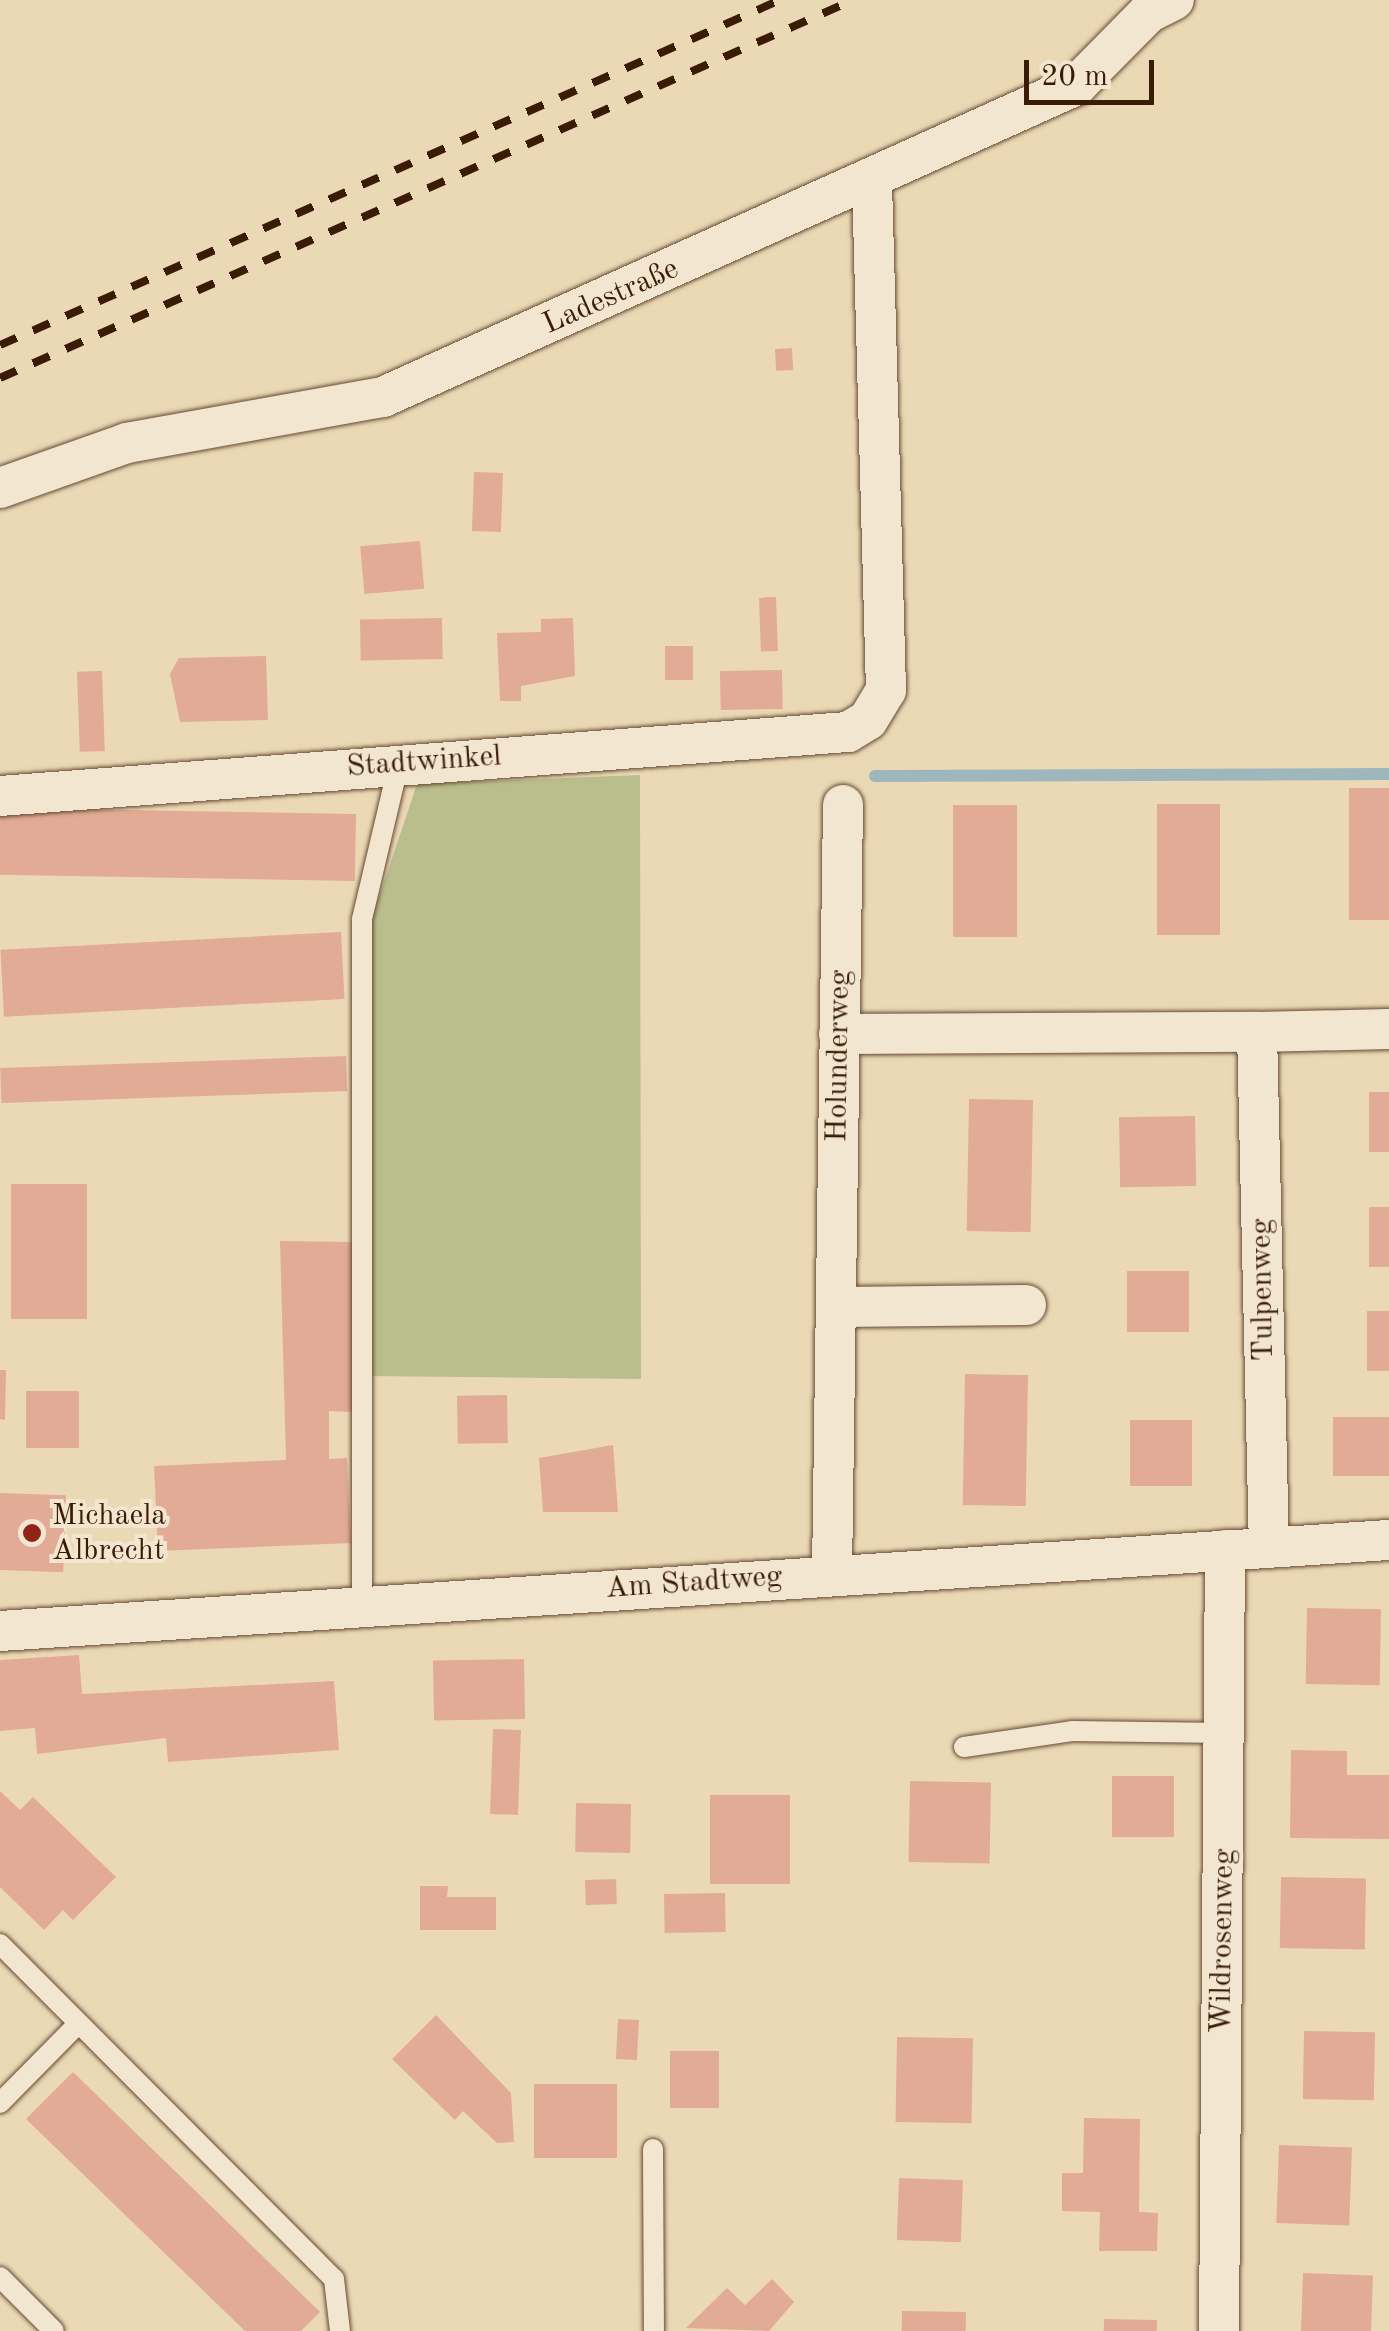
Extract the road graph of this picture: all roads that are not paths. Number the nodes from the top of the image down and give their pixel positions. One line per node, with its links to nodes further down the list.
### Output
1 (1174, 0): 2 (street, Ladestraße)
2 (872, 182): 3 (street, Ladestraße); 4 (street, Stadtwinkel)
3 (0, 488)
4 (399, 762): 5 (street, Stadtwinkel); 16 (lane)
5 (0, 796)
6 (844, 806): 9 (street, Holunderweg)
7 (1389, 1029): 8 (street)
8 (1257, 1032): 9 (street); 13 (street, Tulpenweg)
9 (839, 1034): 11 (street, Holunderweg)
10 (1026, 1305): 11 (street)
11 (836, 1308): 15 (street, Holunderweg)
12 (1389, 1540): 13 (street, Am Stadtweg)
13 (1269, 1548): 14 (street, Am Stadtweg)
14 (1224, 1550): 15 (street, Am Stadtweg); 18 (street, Wildrosenweg)
15 (832, 1574): 16 (street, Am Stadtweg)
16 (362, 1607): 17 (street, Am Stadtweg)
17 (0, 1631)
18 (1226, 1733): 19 (lane); 28 (street, Wildrosenweg)
19 (964, 1747)
20 (0, 1944): 21 (lane)
21 (79, 2024): 22 (lane); 26 (lane)
22 (0, 2103)
23 (653, 2148): 27 (lane)
24 (0, 2277): 25 (lane)
25 (54, 2331)
26 (340, 2331)
27 (654, 2331)
28 (1218, 2331)

